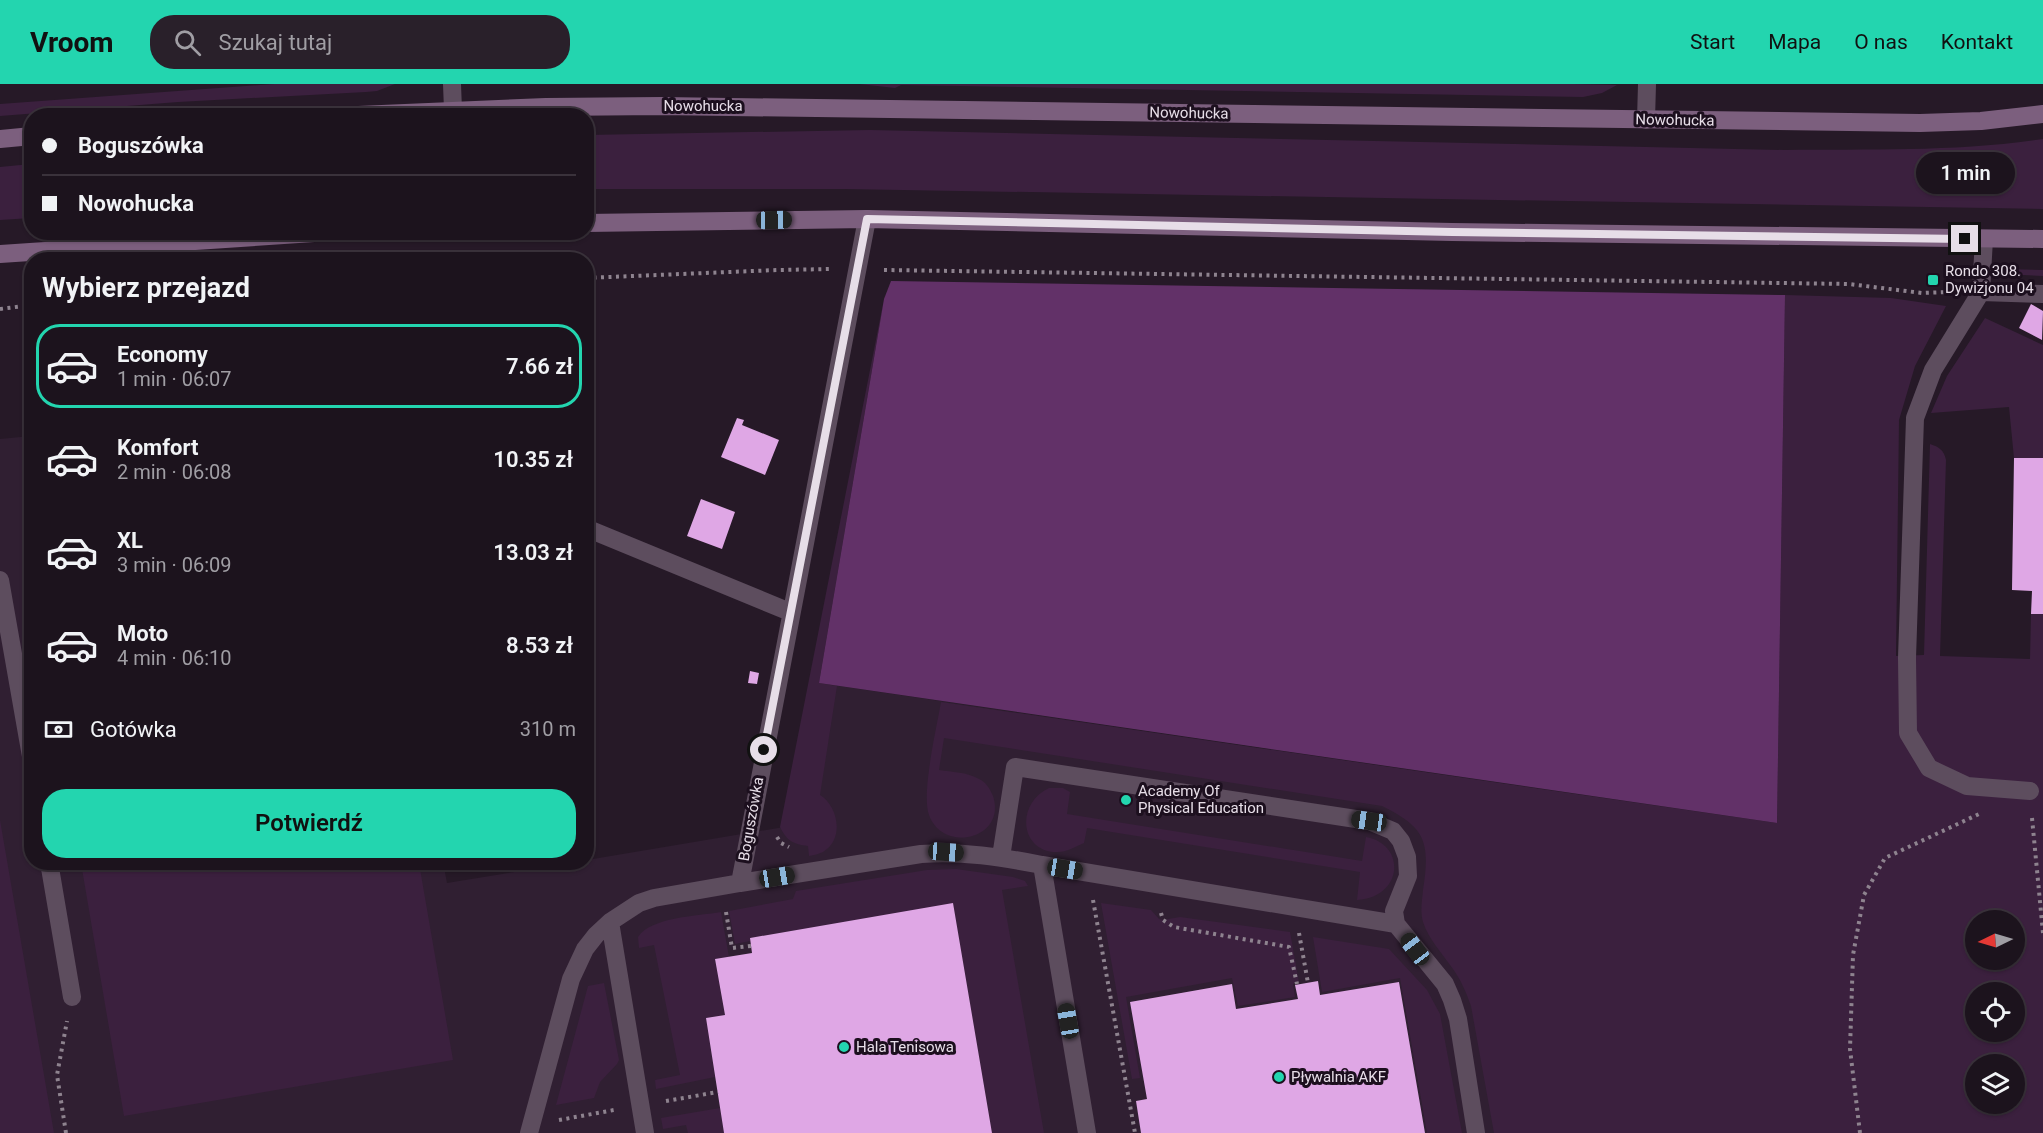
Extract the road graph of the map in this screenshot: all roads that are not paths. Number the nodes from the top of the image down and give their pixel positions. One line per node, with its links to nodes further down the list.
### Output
1 (452, 84): 3 (street)
2 (1647, 84): 6 (street)
3 (453, 108)
4 (537, 108): 6 (main road, Nowohucka)
5 (2043, 114): 6 (main road, Nowohucka)
6 (1646, 120)
7 (24, 137): 8 (main road)
8 (0, 139)
9 (867, 219): 10 (main road); 11 (main road); 21 (street, Boguszówka)
10 (594, 223)
11 (1984, 239): 13 (main road); 17 (street)
12 (209, 240): 15 (main road)
13 (2043, 240)
14 (24, 252): 16 (main road)
15 (30, 252)
16 (0, 254)
17 (1981, 292): 18 (street); 23 (street)
18 (2043, 294)
19 (594, 531): 21 (street)
20 (0, 580): 22 (street)
21 (790, 612): 27 (street, Boguszówka)
22 (24, 716)
23 (2030, 791)
24 (1000, 857): 25 (street); 27 (street); 29 (street)
25 (1041, 865): 29 (street); 33 (street)
26 (50, 870): 30 (street)
27 (740, 883): 28 (street, Boguszówka)
28 (610, 922): 31 (street, Boguszówka); 32 (street)
29 (1396, 924): 34 (street)
30 (72, 997)
31 (529, 1133)
32 (645, 1133)
33 (1087, 1133)
34 (1476, 1133)

